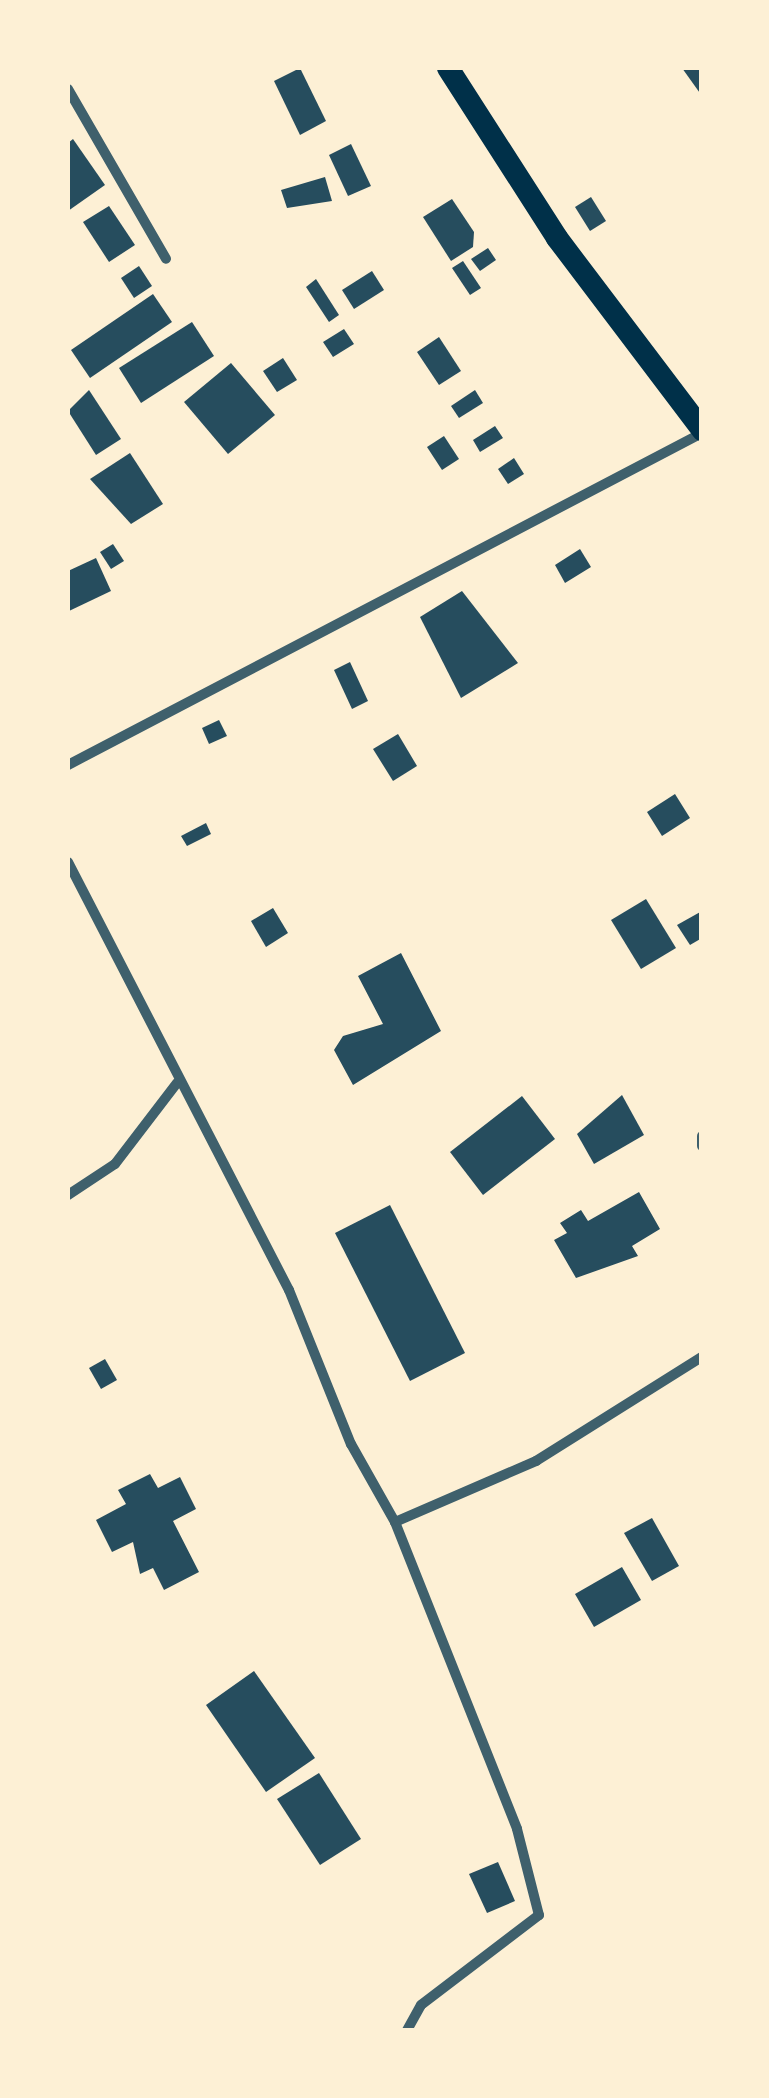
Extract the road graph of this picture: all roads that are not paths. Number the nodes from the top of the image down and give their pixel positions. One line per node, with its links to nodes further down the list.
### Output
1 (448, 68): 4 (main road)
2 (68, 89): 3 (street)
3 (166, 259)
4 (702, 431): 5 (street)
5 (68, 765)
6 (68, 862): 7 (street)
7 (177, 1083): 10 (street); 12 (street)
8 (702, 1136): 9 (street)
9 (702, 1146)
10 (68, 1196)
11 (702, 1357): 12 (street)
12 (395, 1522): 13 (street)
13 (407, 2030)

